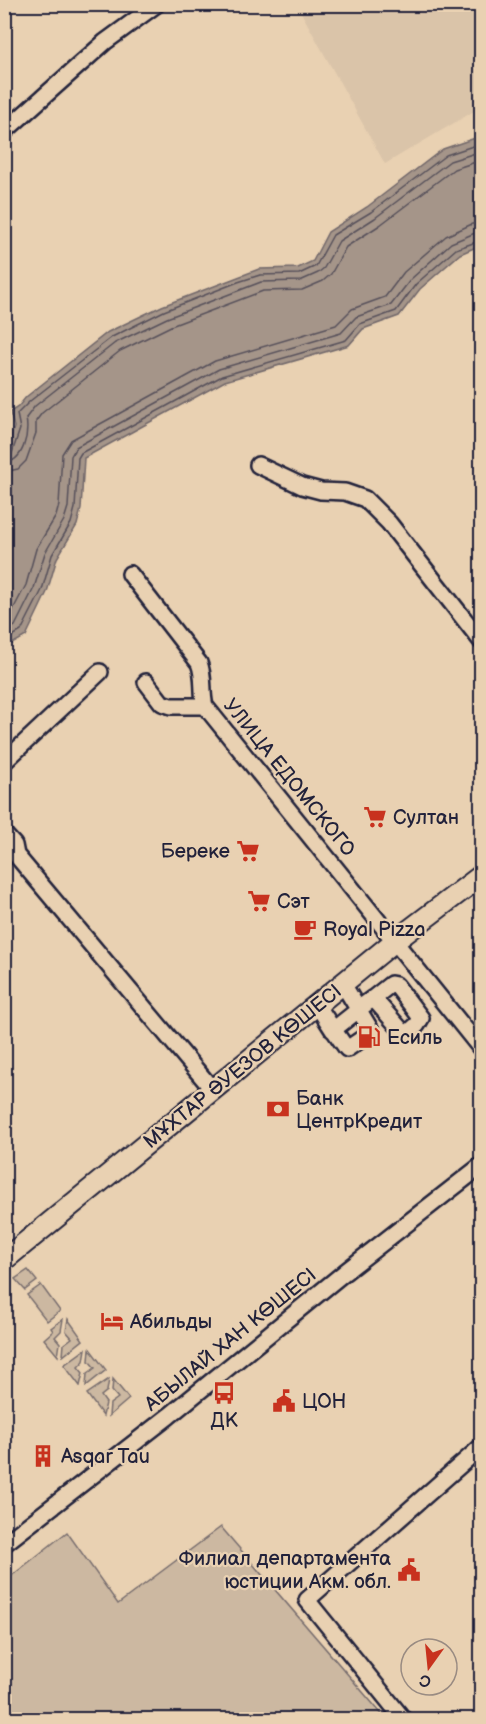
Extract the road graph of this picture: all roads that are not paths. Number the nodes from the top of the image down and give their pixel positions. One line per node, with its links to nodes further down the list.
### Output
1 (157, 4): 2 (street)
2 (4, 132)
3 (258, 465): 5 (street)
4 (130, 574): 8 (street, УЛИЦА ЕДОМСКОГО)
5 (482, 642)
6 (100, 672): 9 (street)
7 (146, 682): 8 (street)
8 (205, 706): 13 (street, УЛИЦА ЕДОМСКОГО)
9 (4, 762)
10 (4, 834): 11 (street)
11 (10, 859): 20 (street)
12 (482, 875): 13 (main road, МҰХТАР ӘУЕЗОВ КӨШЕСІ)
13 (395, 941): 14 (main road, МҰХТАР ӘУЕЗОВ КӨШЕСІ); 19 (street, УЛИЦА ЕДОМСКОГО)
14 (343, 984): 16 (main road, МҰХТАР ӘУЕЗОВ КӨШЕСІ); 17 (street)
15 (373, 998): 17 (street)
16 (317, 1005): 18 (street); 20 (main road, МҰХТАР ӘУЕЗОВ КӨШЕСІ)
17 (358, 1009): 18 (street); 18 (street)
18 (333, 1030)
19 (482, 1050)
20 (213, 1090): 22 (main road, МҰХТАР ӘУЕЗОВ КӨШЕСІ)
21 (482, 1164): 24 (street, АБЫЛАЙ ХАН КӨШЕСІ)
22 (4, 1260)
23 (482, 1446): 25 (street)
24 (4, 1544)
25 (404, 1719)

